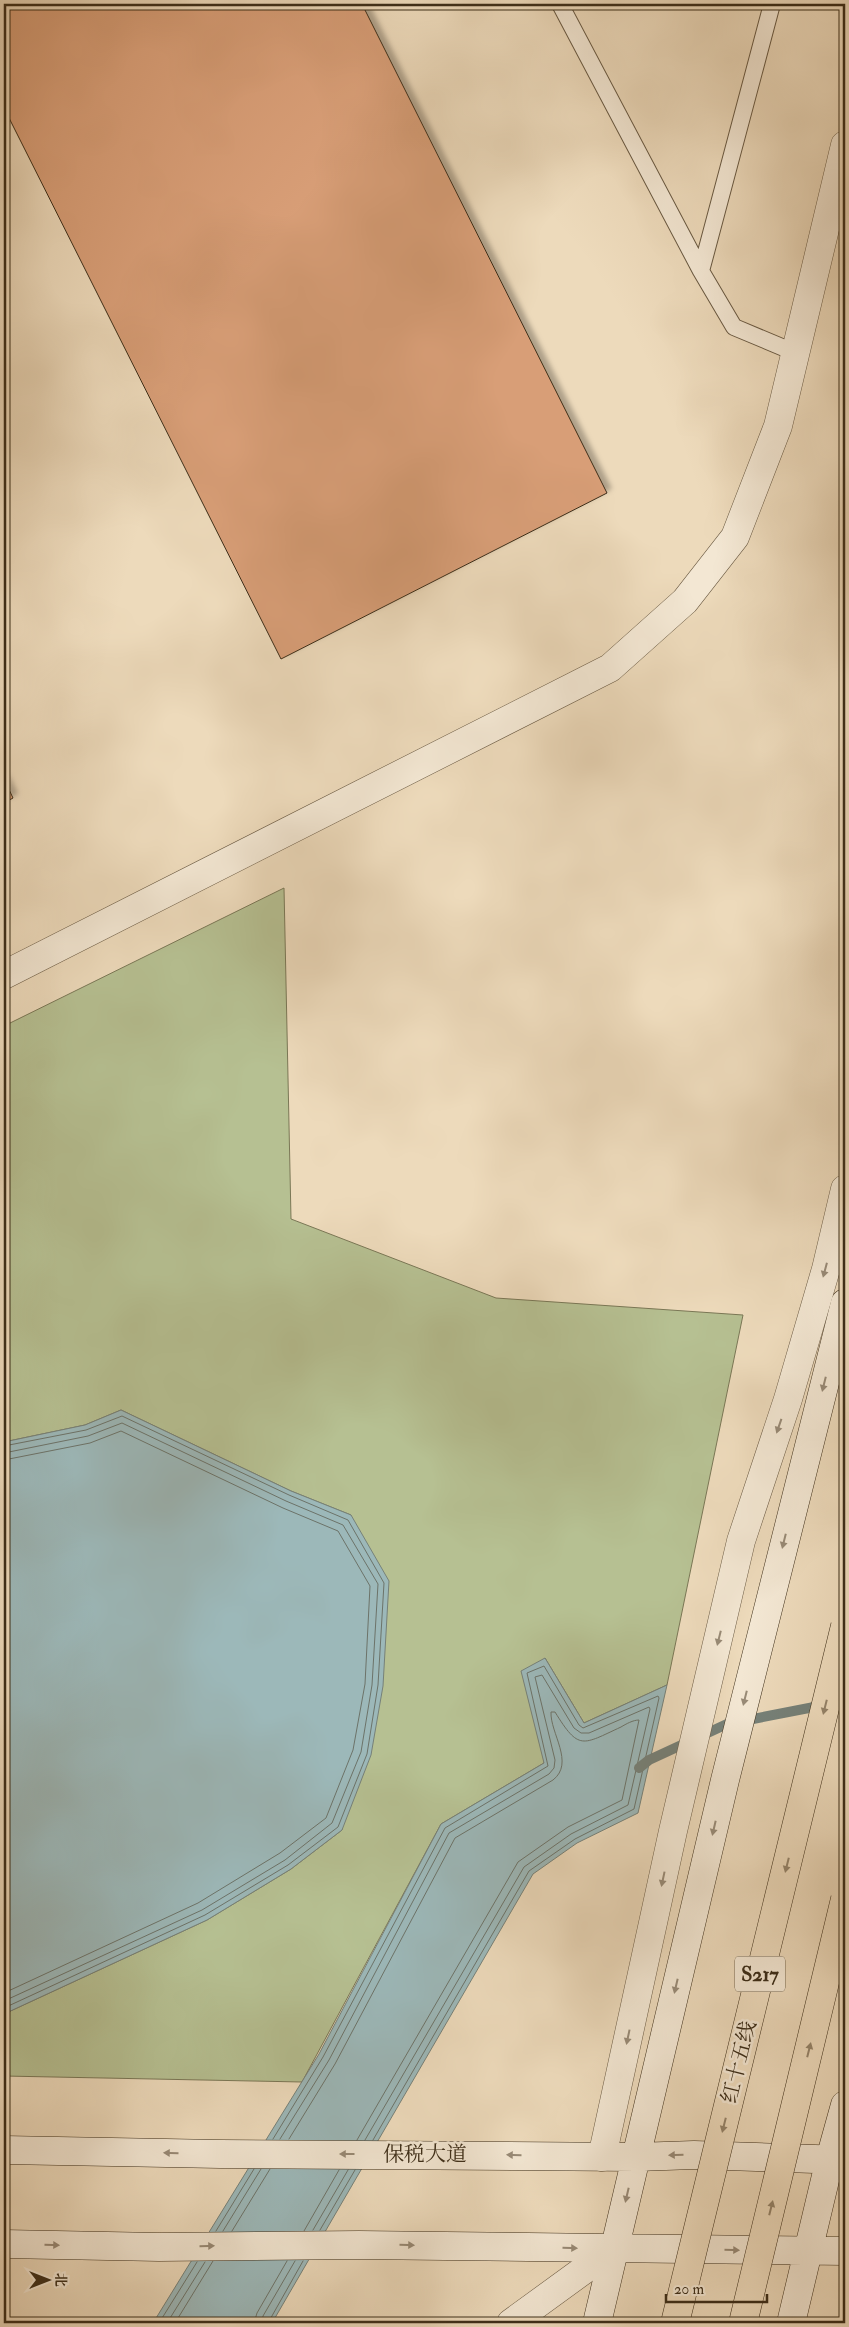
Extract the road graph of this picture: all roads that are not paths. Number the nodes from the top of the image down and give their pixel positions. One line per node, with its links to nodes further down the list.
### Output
1 (560, 4): 4 (lane)
2 (772, 4): 4 (lane)
3 (845, 145): 5 (main road)
4 (701, 271): 5 (lane)
5 (796, 353): 6 (main road)
6 (4, 975)
7 (845, 1189): 13 (main road, one-way to 13)
8 (845, 1303): 14 (main road, one-way to 14)
9 (845, 1626): 22 (main road, 红十五线 / S217, one-way to 22, bridge)
10 (845, 1899): 23 (main road, one-way to 10, bridge)
11 (845, 2105): 15 (main road)
12 (4, 2150): 13 (main road, 保税大道, one-way to 12)
13 (602, 2156): 14 (main road, 保税大道)
14 (636, 2157): 15 (main road, 保税大道, one-way to 14); 17 (main road, one-way to 17)
15 (838, 2160): 18 (main road)
16 (4, 2244): 17 (main road, one-way to 17)
17 (614, 2248): 18 (main road, one-way to 18); 20 (main road); 21 (main road)
18 (808, 2251): 19 (main road); 24 (main road)
19 (845, 2251)
20 (511, 2323)
21 (597, 2323)
22 (675, 2323)
23 (743, 2323)
24 (791, 2323)

